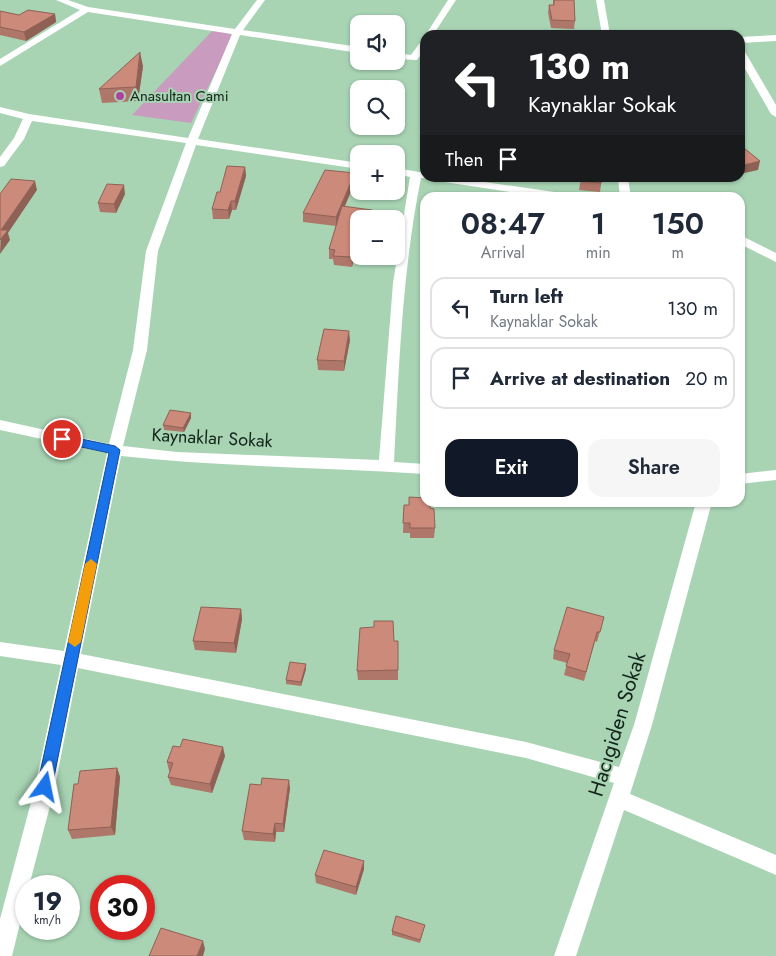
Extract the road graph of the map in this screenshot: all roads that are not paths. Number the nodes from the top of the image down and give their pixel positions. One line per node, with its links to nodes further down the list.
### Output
1 (60, 0): 5 (street)
2 (261, 0): 8 (street)
3 (452, 0): 6 (street)
4 (600, 0): 7 (street)
5 (87, 9): 8 (street); 17 (street)
6 (432, 30)
7 (605, 30)
8 (237, 32): 11 (street); 21 (street)
9 (776, 38): 10 (street)
10 (745, 40)
11 (350, 49)
12 (420, 49): 14 (street)
13 (405, 57): 14 (street)
14 (414, 58): 15 (street)
15 (420, 59)
16 (745, 61): 19 (street)
17 (0, 63)
18 (0, 110): 20 (street)
19 (776, 114)
20 (29, 117): 21 (street); 22 (street)
21 (192, 141): 23 (street); 31 (street)
22 (0, 164)
23 (350, 165)
24 (405, 172): 25 (street)
25 (420, 175): 32 (street)
26 (465, 182): 27 (street)
27 (534, 192)
28 (745, 242): 29 (street)
29 (776, 258)
30 (0, 425): 31 (street, Kaynaklar Sokak)
31 (115, 450): 32 (street, Kaynaklar Sokak); 38 (street)
32 (386, 466): 33 (street, Kaynaklar Sokak)
33 (420, 469)
34 (776, 475): 35 (street)
35 (745, 478)
36 (703, 507): 39 (street, Hacıgiden Sokak)
37 (0, 649): 38 (street)
38 (71, 659): 39 (street); 42 (street)
39 (626, 777): 40 (street, Hacıgiden Sokak)
40 (618, 798): 41 (street); 43 (street, Hacıgiden Sokak)
41 (776, 865)
42 (1, 956)
43 (565, 956)

